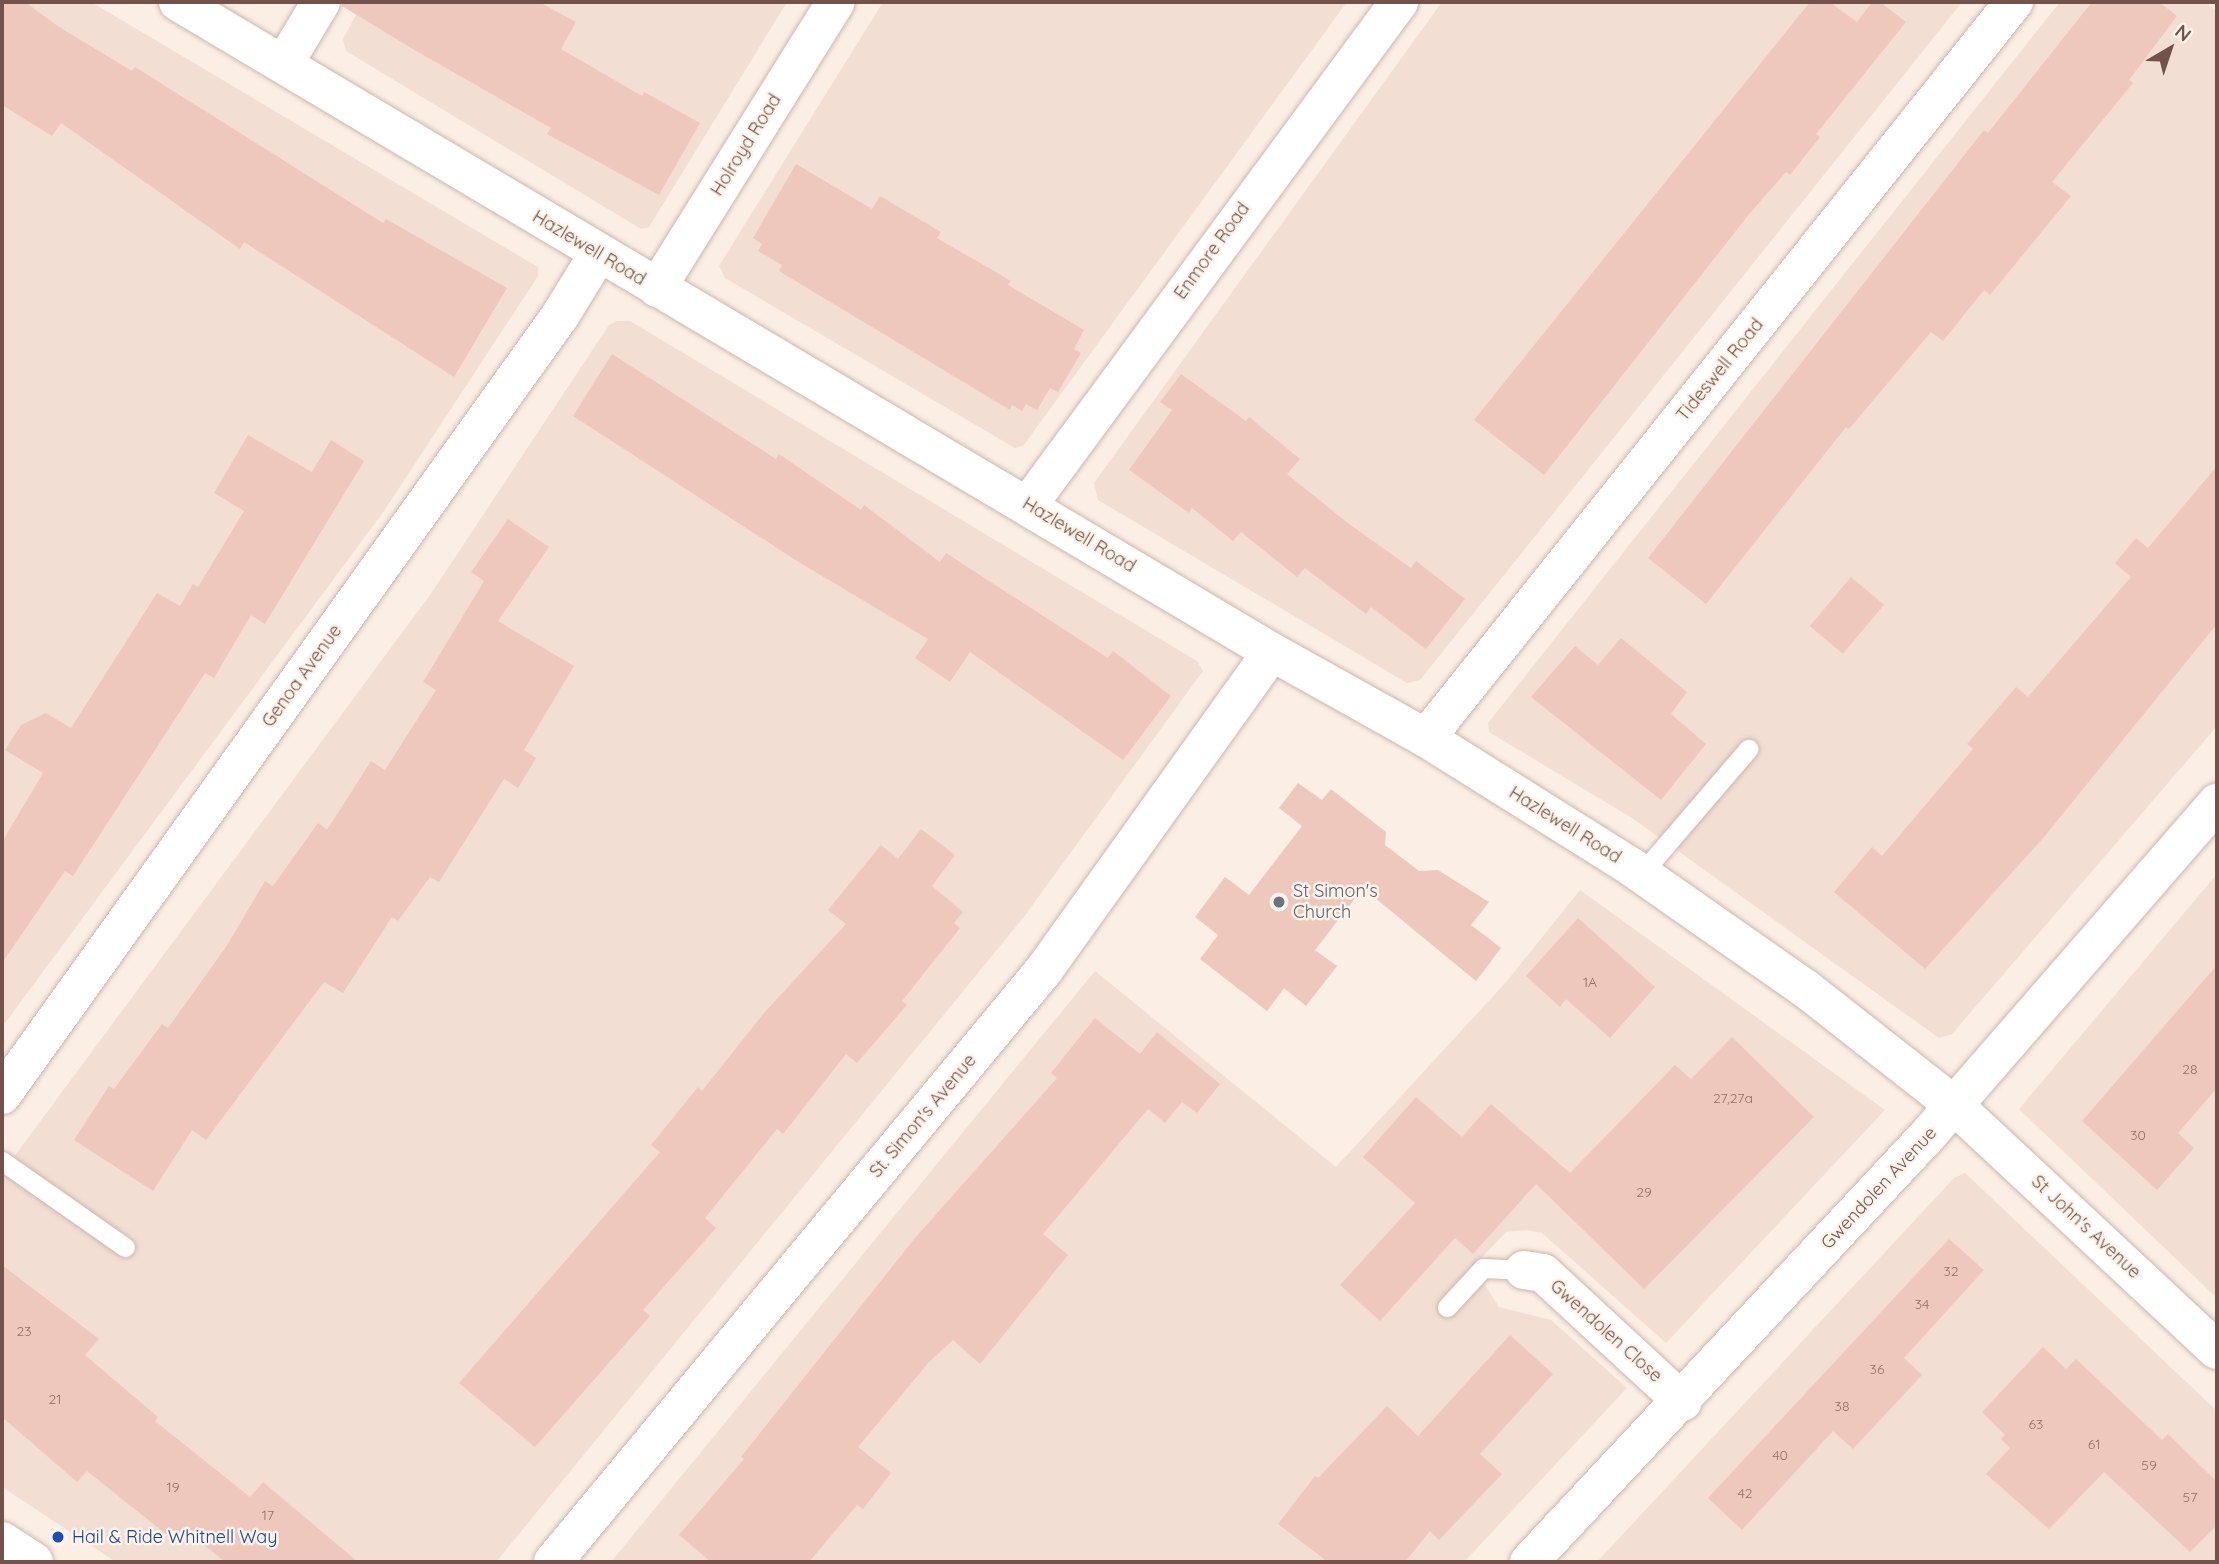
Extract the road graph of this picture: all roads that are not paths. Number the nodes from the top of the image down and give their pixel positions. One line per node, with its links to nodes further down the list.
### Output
1 (177, 2): 6 (street, Hazlewell Road)
2 (321, 2): 6 (street)
3 (836, 2): 8 (street, Holroyd Road)
4 (1399, 2): 9 (street, Enmore Road)
5 (2014, 2): 11 (street, Tideswell Road)
6 (284, 64): 7 (street, Hazlewell Road)
7 (598, 254): 8 (street, Hazlewell Road); 15 (street, Genoa Avenue)
8 (657, 288): 9 (street, Hazlewell Road)
9 (1029, 504): 10 (street, Hazlewell Road)
10 (1272, 652): 11 (street, Hazlewell Road); 25 (street, St. Simon's Avenue)
11 (1426, 738): 14 (street, Hazlewell Road)
12 (1748, 749): 14 (lane)
13 (2217, 803): 16 (street, Gwendolen Avenue)
14 (1641, 874): 16 (street, Hazlewell Road)
15 (2, 1095)
16 (1954, 1105): 21 (street, St John's Avenue); 22 (street, Gwendolen Avenue)
17 (2, 1161): 18 (lane)
18 (125, 1247)
19 (1524, 1270): 20 (lane); 22 (street, Gwendolen Close)
20 (1447, 1307)
21 (2217, 1350)
22 (1683, 1402): 26 (street, Gwendolen Avenue)
23 (2, 1541): 24 (street)
24 (33, 1562)
25 (553, 1562)
26 (1529, 1562)

